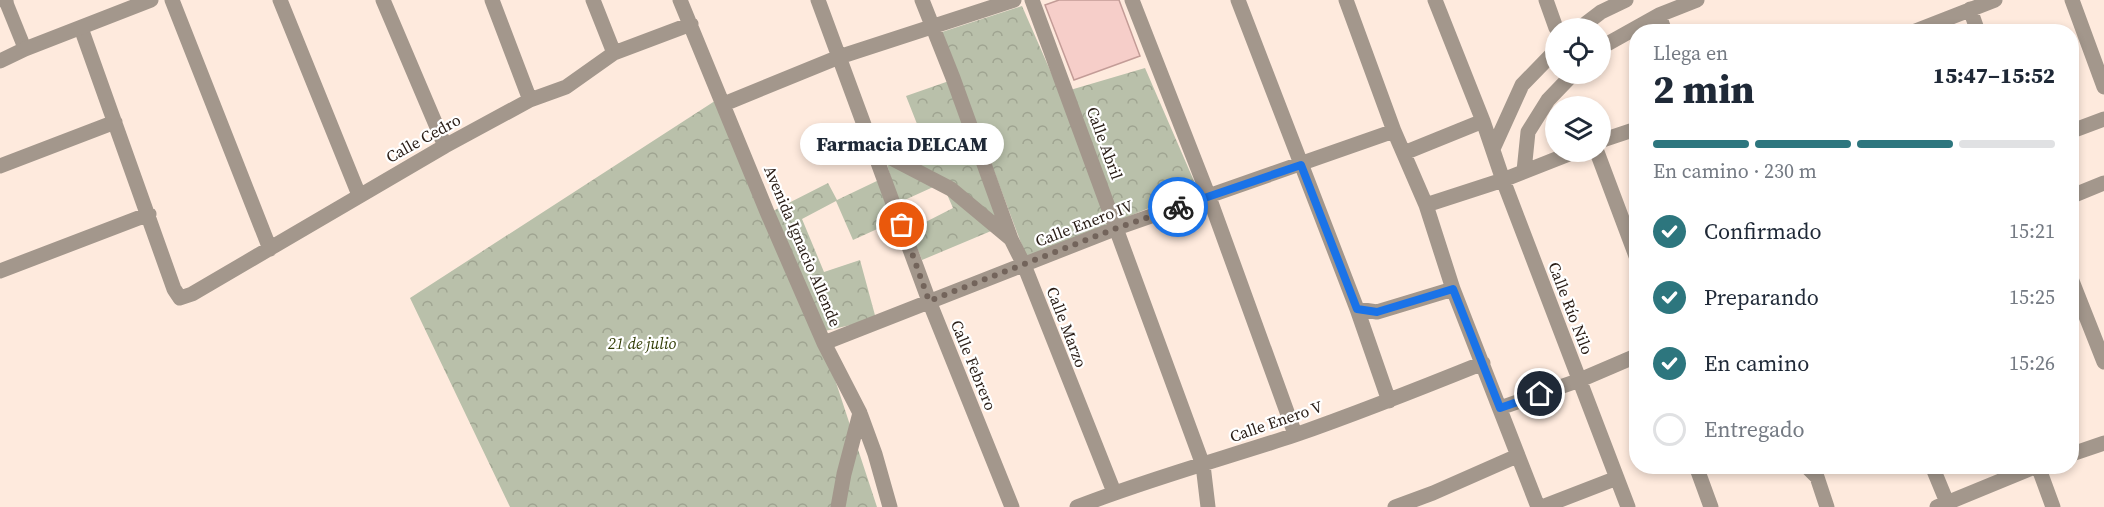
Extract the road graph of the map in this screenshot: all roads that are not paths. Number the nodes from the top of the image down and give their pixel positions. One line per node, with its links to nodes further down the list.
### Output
1 (151, 0): 32 (street)
2 (172, 0): 70 (street)
3 (280, 0): 63 (street)
4 (383, 0): 51 (street)
5 (492, 0): 42 (street)
6 (593, 0): 36 (street)
7 (680, 0): 26 (street, Avenida Ignacio Allende)
8 (818, 0): 37 (street, Calle Febrero)
9 (922, 0): 31 (street, Calle Marzo)
10 (1014, 0): 31 (street)
11 (1032, 0): 67 (street, Calle Abril)
12 (1132, 0): 64 (street)
13 (1238, 0): 57 (street)
14 (1346, 0): 48 (street)
15 (1436, 0): 45 (street, Calle Río Nilo)
16 (1546, 0): 24 (street)
17 (1626, 0): 25 (street)
18 (1697, 0): 23 (street)
19 (1995, 0): 22 (street)
20 (2072, 0): 41 (street)
21 (6, 1): 35 (street)
22 (1970, 9): 29 (street); 30 (street)
23 (1659, 15): 27 (street); 28 (street)
24 (1552, 18)
25 (1593, 18)
26 (691, 24): 36 (street, Calle Cedro); 43 (street, Avenida Ignacio Allende)
27 (1643, 24)
28 (1662, 24)
29 (1933, 24)
30 (1975, 24)
31 (932, 26): 37 (street); 69 (street, Calle Marzo)
32 (81, 28): 35 (street); 46 (street)
33 (1629, 32): 34 (street)
34 (1611, 42)
35 (25, 49): 38 (street)
36 (614, 53): 42 (street, Calle Cedro)
37 (839, 57): 43 (street); 52 (street, Calle Febrero)
38 (0, 61)
39 (1545, 61): 53 (street)
40 (1563, 84): 59 (street)
41 (2104, 87)
42 (531, 100): 51 (street, Calle Cedro)
43 (724, 104): 77 (street, Avenida Ignacio Allende)
44 (2104, 119): 47 (street)
45 (1483, 121): 53 (street, Calle Río Nilo); 54 (street)
46 (115, 122): 58 (street); 66 (street)
47 (2079, 128)
48 (1394, 131): 54 (street); 57 (street, Calle Enero IV)
49 (1629, 131): 50 (street)
50 (1611, 137)
51 (445, 146): 63 (street, Calle Cedro)
52 (873, 149): 69 (street); 75 (street, Calle Febrero)
53 (1493, 149): 60 (street, Calle Río Nilo)
54 (1404, 153): 65 (street)
55 (1548, 162): 59 (street)
56 (1601, 162): 68 (street)
57 (1301, 165): 64 (street, Calle Enero IV); 76 (street)
58 (0, 166)
59 (1524, 171): 60 (street)
60 (1503, 180): 65 (street); 81 (street, Calle Río Nilo)
61 (2104, 183): 62 (street)
62 (2079, 193)
63 (359, 195): 70 (street, Calle Cedro)
64 (1209, 197): 67 (street, Calle Enero IV); 85 (street)
65 (1426, 205): 73 (street)
66 (149, 214): 70 (street, Calle Cedro); 72 (street)
67 (1117, 228): 71 (street, Calle Enero IV); 89 (street, Calle Abril)
68 (1629, 237)
69 (1011, 239): 71 (street, Calle Marzo)
70 (270, 249)
71 (1024, 265): 75 (street, Calle Enero IV); 96 (street, Calle Marzo)
72 (0, 271)
73 (1453, 289): 76 (street); 79 (street)
74 (2079, 299): 80 (street)
75 (929, 301): 77 (street, Calle Enero IV); 101 (street, Calle Febrero)
76 (1357, 309): 82 (street)
77 (824, 343): 84 (street, Avenida Ignacio Allende)
78 (1629, 359): 81 (street)
79 (1484, 363): 82 (street, Calle Enero V); 83 (street)
80 (2104, 363)
81 (1580, 380): 83 (street); 95 (street, Calle Río Nilo)
82 (1389, 401): 85 (street, Calle Enero V)
83 (1500, 408): 88 (street)
84 (860, 413): 99 (street); 100 (street, Avenida Ignacio Allende)
85 (1295, 434): 89 (street, Calle Enero V)
86 (2104, 443): 87 (street)
87 (2079, 452)
88 (1517, 456): 97 (street); 105 (street)
89 (1203, 465): 96 (street, Calle Enero V); 103 (street, Calle Abril)
90 (1699, 474): 107 (street)
91 (1814, 474): 108 (street)
92 (1934, 474): 98 (street)
93 (2018, 474): 98 (street)
94 (2040, 474): 109 (street)
95 (1617, 478): 105 (street); 106 (street, Calle Río Nilo)
96 (1114, 492): 102 (street, Calle Enero V)
97 (1436, 500): 104 (street)
98 (1944, 506)
99 (838, 507)
100 (890, 507)
101 (1012, 507)
102 (1077, 507)
103 (1208, 507)
104 (1395, 507)
105 (1540, 507)
106 (1628, 507)
107 (1711, 507)
108 (1827, 507)
109 (2053, 507)

